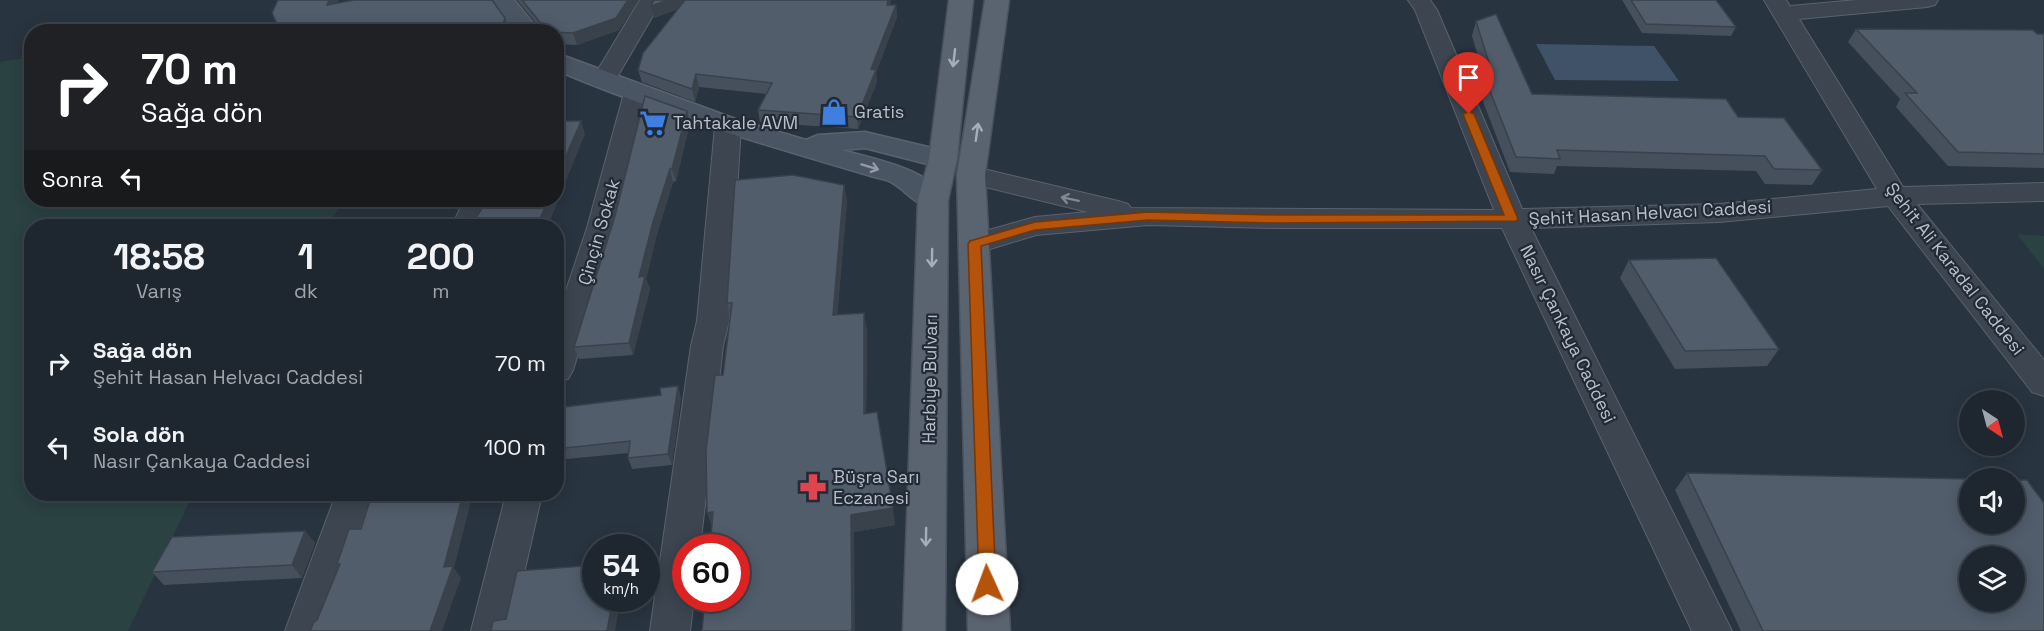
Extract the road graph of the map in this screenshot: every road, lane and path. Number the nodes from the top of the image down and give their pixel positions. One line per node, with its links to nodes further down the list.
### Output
1 (502, 0): 8 (street)
2 (651, 0): 10 (street)
3 (961, 0): 14 (main road, Harbiye Bulvarı, one-way to 14)
4 (997, 0): 15 (main road, one-way to 4)
5 (1419, 0): 20 (street, Nasır Çankaya Caddesi)
6 (1927, 0): 7 (street)
7 (1779, 7): 17 (street, Şehit Ali Karadal Caddesi)
8 (520, 24)
9 (564, 64): 10 (street)
10 (603, 81): 11 (street)
11 (637, 93): 12 (street); 22 (street, Çinçin Sokak)
12 (728, 126): 13 (street); 28 (street)
13 (794, 144): 14 (street); 18 (street, one-way to 18)
14 (942, 159): 15 (main road); 18 (main road, Harbiye Bulvarı)
15 (971, 175): 18 (main road); 19 (street, Şehit Hasan Helvacı Caddesi, one-way to 15); 21 (main road)
16 (2044, 192): 17 (street, Şehit Hasan Helvacı Caddesi)
17 (1895, 196): 20 (street, Şehit Hasan Helvacı Caddesi); 23 (street, Şehit Ali Karadal Caddesi)
18 (933, 200): 21 (main road); 29 (main road, Harbiye Bulvarı, one-way to 29)
19 (1148, 216): 20 (street, Şehit Hasan Helvacı Caddesi); 21 (street, Şehit Hasan Helvacı Caddesi)
20 (1512, 219): 31 (street, Nasır Çankaya Caddesi)
21 (974, 244): 30 (main road)
22 (564, 345)
23 (2044, 383)
24 (351, 501): 26 (street)
25 (522, 501): 27 (street)
26 (305, 631)
27 (491, 631)
28 (670, 631)
29 (924, 631)
30 (989, 631)
31 (1712, 631)

